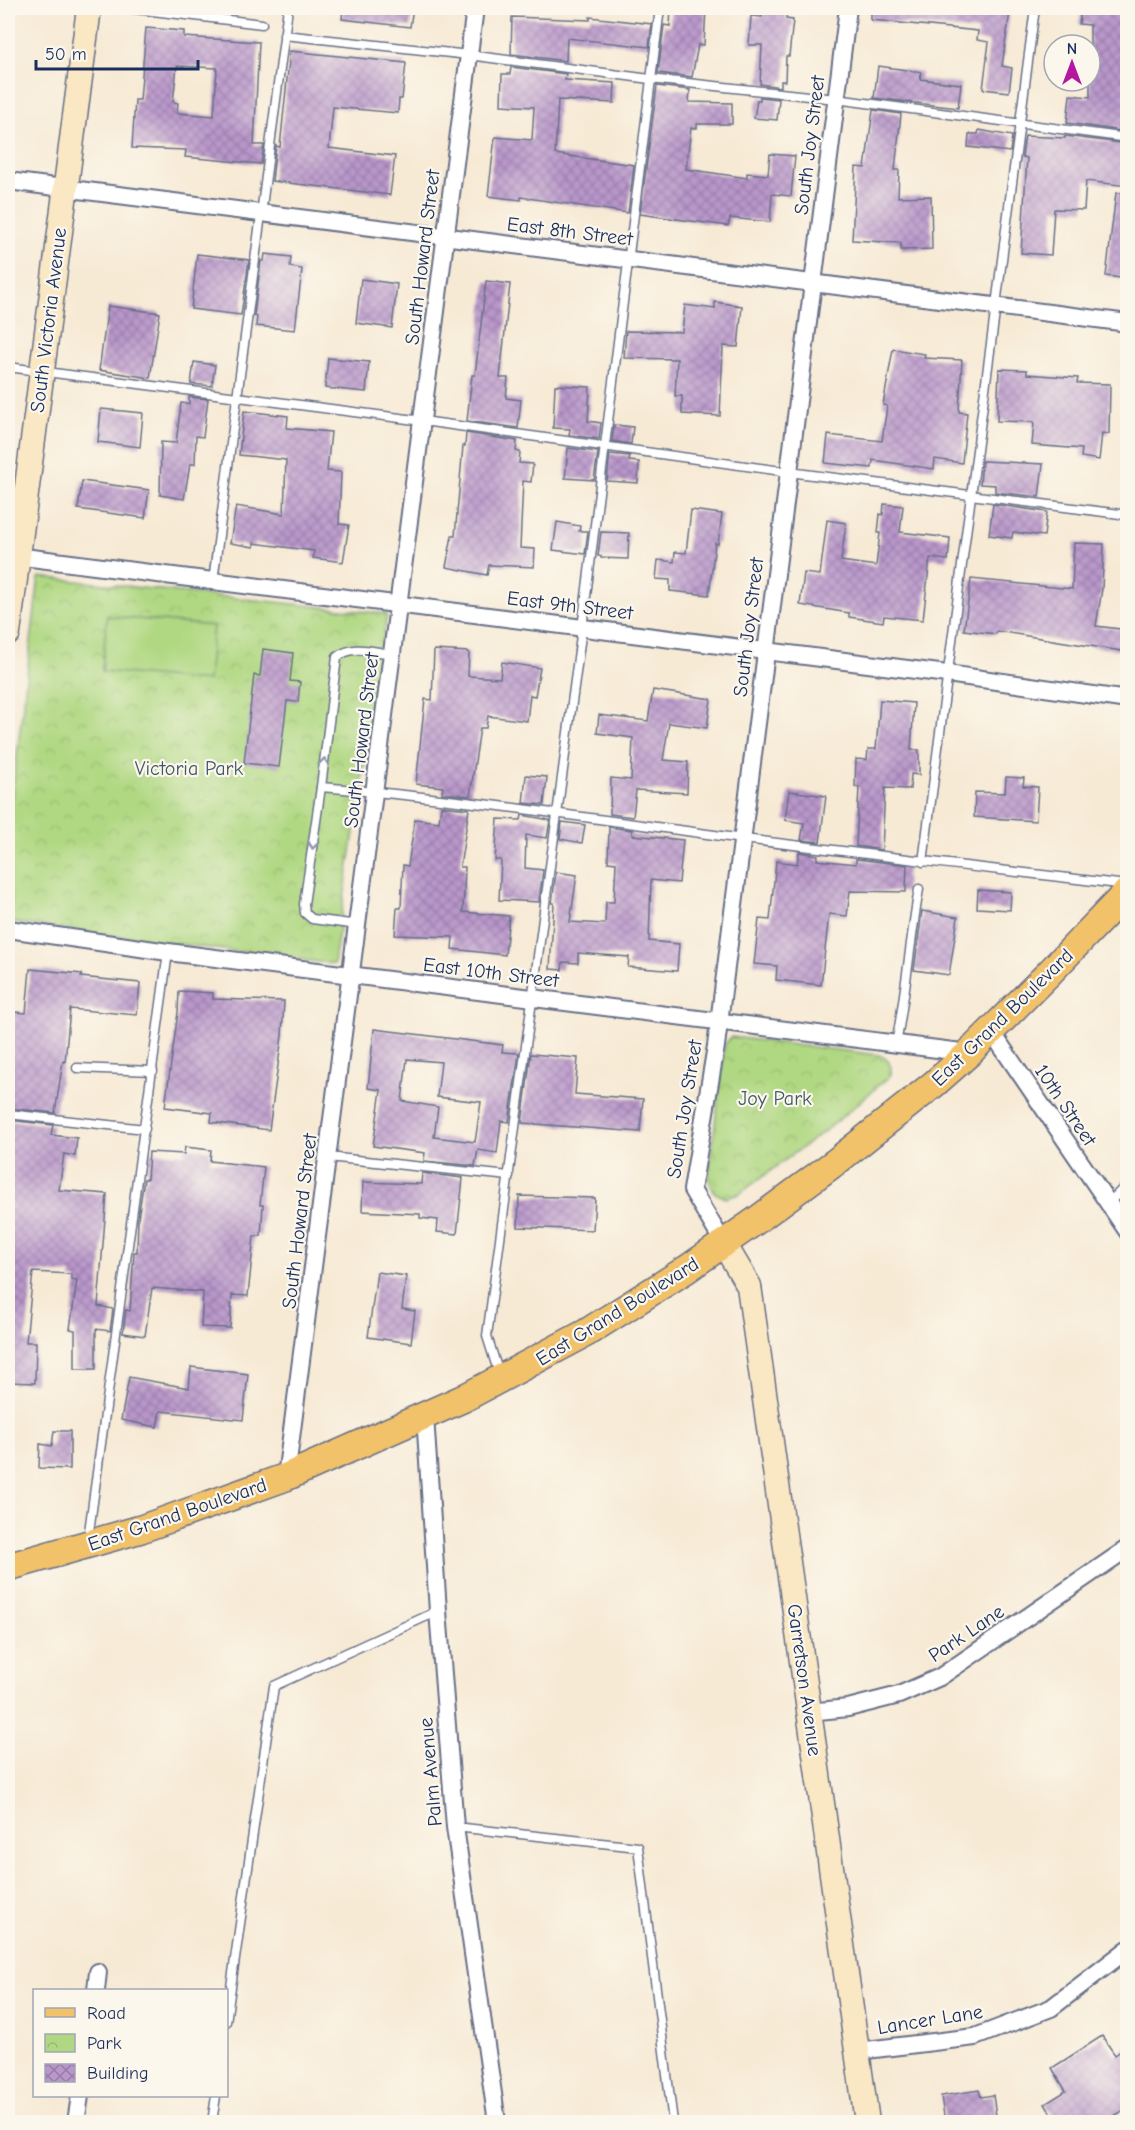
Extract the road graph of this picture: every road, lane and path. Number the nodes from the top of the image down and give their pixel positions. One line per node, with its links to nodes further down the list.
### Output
1 (89, 8): 16 (street, South Victoria Avenue)
2 (127, 8): 8 (lane)
3 (288, 8): 9 (lane)
4 (475, 8): 10 (street, South Howard Street)
5 (660, 8): 11 (lane)
6 (848, 8): 12 (street, South Joy Street)
7 (1035, 8): 13 (lane)
8 (262, 24)
9 (284, 35): 10 (lane); 17 (lane)
10 (469, 55): 11 (lane); 18 (street, South Howard Street)
11 (651, 79): 12 (lane); 19 (lane)
12 (836, 99): 13 (lane); 20 (street, South Joy Street)
13 (1020, 123): 14 (lane); 21 (lane)
14 (1128, 138)
15 (8, 181): 16 (street, East 8th Street)
16 (64, 188): 17 (street, East 8th Street); 24 (street, South Victoria Avenue)
17 (262, 213): 18 (street, East 8th Street); 25 (lane)
18 (446, 237): 19 (street, East 8th Street); 26 (street, South Howard Street)
19 (627, 260): 20 (street, East 8th Street); 27 (lane)
20 (813, 283): 21 (street, East 8th Street); 28 (street, South Joy Street)
21 (996, 306): 22 (street, East 8th Street); 29 (lane)
22 (1128, 323)
23 (8, 367): 24 (lane)
24 (42, 372): 25 (lane); 31 (street, South Victoria Avenue)
25 (237, 397): 26 (lane); 32 (lane)
26 (423, 421): 27 (lane); 33 (street, South Howard Street)
27 (604, 446): 28 (lane); 34 (lane)
28 (789, 472): 29 (lane); 36 (street, South Joy Street)
29 (971, 495): 30 (lane); 38 (lane)
30 (1128, 515)
31 (13, 555): 32 (street, East 9th Street); 35 (street, South Victoria Avenue)
32 (213, 581): 33 (street, East 9th Street)
33 (399, 604): 34 (street, East 9th Street); 37 (street, South Howard Street)
34 (582, 628): 36 (street, East 9th Street); 42 (lane)
35 (8, 633)
36 (766, 651): 38 (street, East 9th Street); 43 (street, South Joy Street)
37 (393, 654): 40 (lane, one-way to 37); 41 (street, South Howard Street)
38 (947, 674): 39 (street, East 9th Street); 44 (lane)
39 (1128, 700)
40 (321, 787): 41 (lane); 48 (lane, one-way to 48)
41 (375, 792): 42 (lane); 48 (street, South Howard Street)
42 (557, 813): 43 (lane); 52 (lane)
43 (742, 838): 44 (lane); 53 (street, South Joy Street)
44 (923, 862): 45 (lane)
45 (1128, 885)
46 (919, 889): 55 (lane)
47 (1128, 891): 54 (main road, East Grand Boulevard)
48 (358, 925): 51 (street, South Howard Street)
49 (8, 929): 50 (street, East 10th Street)
50 (168, 952): 51 (street, East 10th Street); 58 (lane)
51 (352, 975): 52 (street, East 10th Street); 61 (street, South Howard Street)
52 (532, 998): 53 (street, East 10th Street); 62 (lane)
53 (719, 1022): 55 (street, East 10th Street); 66 (street, South Joy Street)
54 (991, 1031): 56 (main road, East Grand Boulevard); 64 (street, 10th Street)
55 (896, 1044): 56 (street, East 10th Street)
56 (969, 1053): 66 (main road, East Grand Boulevard)
57 (77, 1068): 58 (lane)
58 (153, 1071): 60 (lane)
59 (8, 1114): 60 (lane)
60 (145, 1129): 70 (lane)
61 (328, 1156): 62 (lane); 69 (street, South Howard Street)
62 (509, 1176): 67 (lane)
63 (1128, 1183): 64 (lane)
64 (1108, 1204): 65 (street, 10th Street)
65 (1128, 1232)
66 (724, 1244): 67 (main road, East Grand Boulevard); 74 (street, Garretson Avenue)
67 (500, 1380): 68 (main road, East Grand Boulevard)
68 (425, 1416): 69 (main road, East Grand Boulevard); 73 (street, Palm Avenue)
69 (286, 1477): 70 (main road, East Grand Boulevard)
70 (87, 1545): 72 (main road, East Grand Boulevard)
71 (1128, 1548): 74 (street, Park Lane)
72 (8, 1568)
73 (438, 1611): 75 (street, Palm Avenue); 79 (lane)
74 (809, 1712): 80 (street, Garretson Avenue)
75 (455, 1827): 85 (street, Palm Avenue); 86 (lane)
76 (1128, 1949): 80 (street, Lancer Lane)
77 (98, 1972): 78 (street)
78 (96, 1989)
79 (228, 2008)
80 (858, 2051): 87 (street, Garretson Avenue)
81 (80, 2097): 83 (street)
82 (216, 2097): 84 (lane)
83 (76, 2122)
84 (212, 2122)
85 (497, 2122)
86 (673, 2122)
87 (867, 2122)

